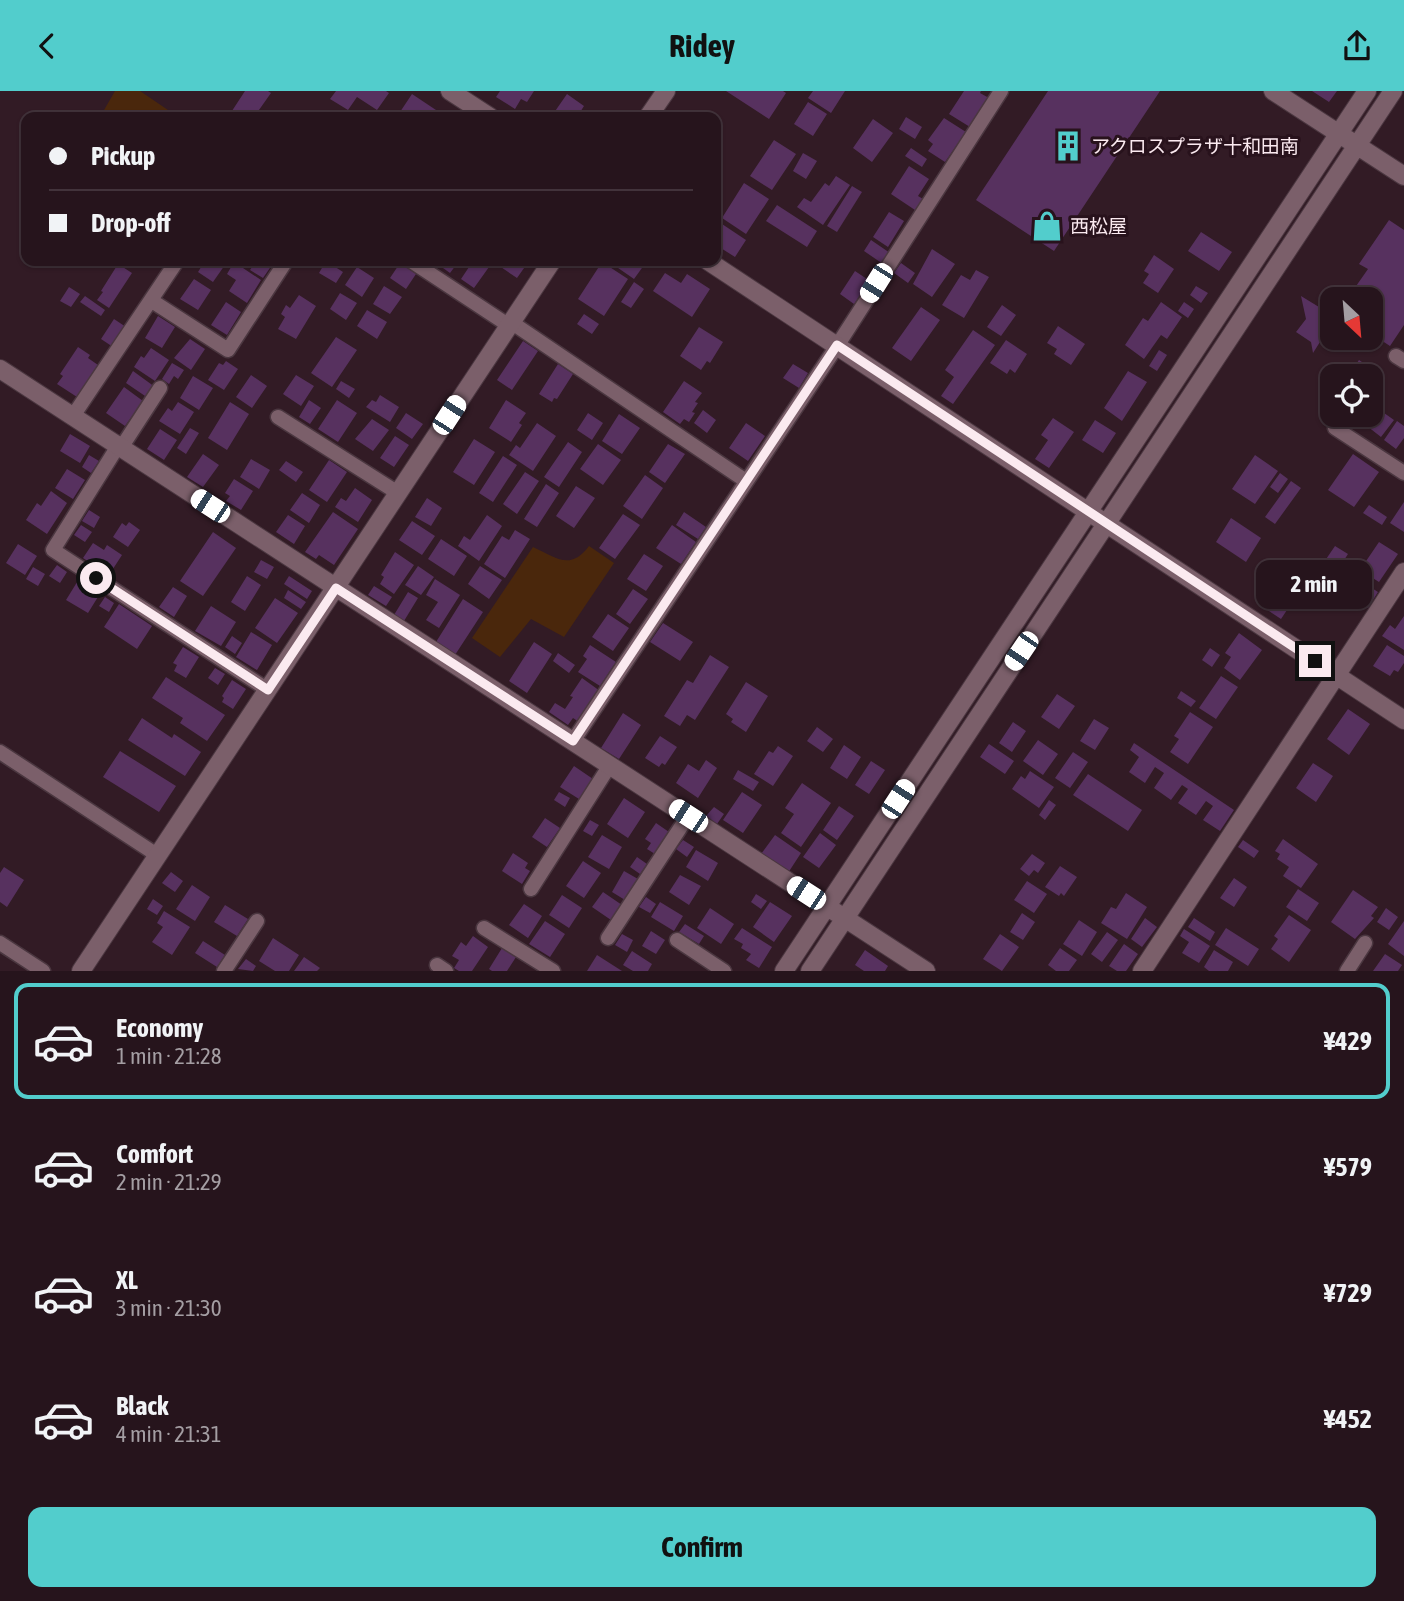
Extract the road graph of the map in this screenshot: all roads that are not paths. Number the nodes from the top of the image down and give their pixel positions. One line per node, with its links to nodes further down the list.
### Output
1 (450, 91): 7 (street)
2 (666, 91): 8 (street)
3 (1001, 91): 19 (street)
4 (1273, 91): 9 (street)
5 (1367, 91): 9 (street)
6 (1393, 91): 10 (street)
7 (482, 112)
8 (651, 112)
9 (1338, 134): 10 (street); 29 (street)
10 (1357, 145): 11 (street); 30 (street)
11 (1404, 176)
12 (174, 266): 17 (street)
13 (283, 266): 17 (street)
14 (419, 266): 18 (street)
15 (549, 266): 18 (street)
16 (716, 266): 19 (street)
17 (152, 301): 22 (street)
18 (510, 323): 27 (street); 28 (street)
19 (837, 345): 27 (street); 29 (street)
20 (0, 369): 22 (street)
21 (160, 387): 25 (street)
22 (73, 416): 25 (street)
23 (278, 417): 28 (street)
24 (1335, 428): 26 (street)
25 (120, 447): 32 (street); 34 (street)
26 (1404, 473)
27 (747, 481): 36 (street)
28 (398, 493): 32 (street)
29 (1087, 511): 30 (street); 42 (street)
30 (1106, 523): 33 (street); 43 (street)
31 (1404, 572): 33 (street)
32 (336, 588): 34 (street); 36 (street)
33 (1337, 676): 35 (street); 58 (street)
34 (268, 690): 40 (street)
35 (1404, 720)
36 (573, 741): 38 (street)
37 (0, 752): 40 (street)
38 (610, 765): 39 (street); 41 (street)
39 (688, 816): 42 (street); 46 (street)
40 (157, 855): 51 (street)
41 (531, 889)
42 (827, 906): 43 (street); 55 (street)
43 (845, 918): 56 (street); 57 (street)
44 (257, 921): 52 (street)
45 (484, 927): 53 (street)
46 (608, 938)
47 (677, 940): 54 (street)
48 (0, 943): 50 (street)
49 (1365, 943): 59 (street)
50 (43, 971)
51 (81, 971)
52 (224, 971)
53 (553, 971)
54 (724, 971)
55 (784, 971)
56 (810, 971)
57 (926, 971)
58 (1142, 971)
59 (1347, 971)

